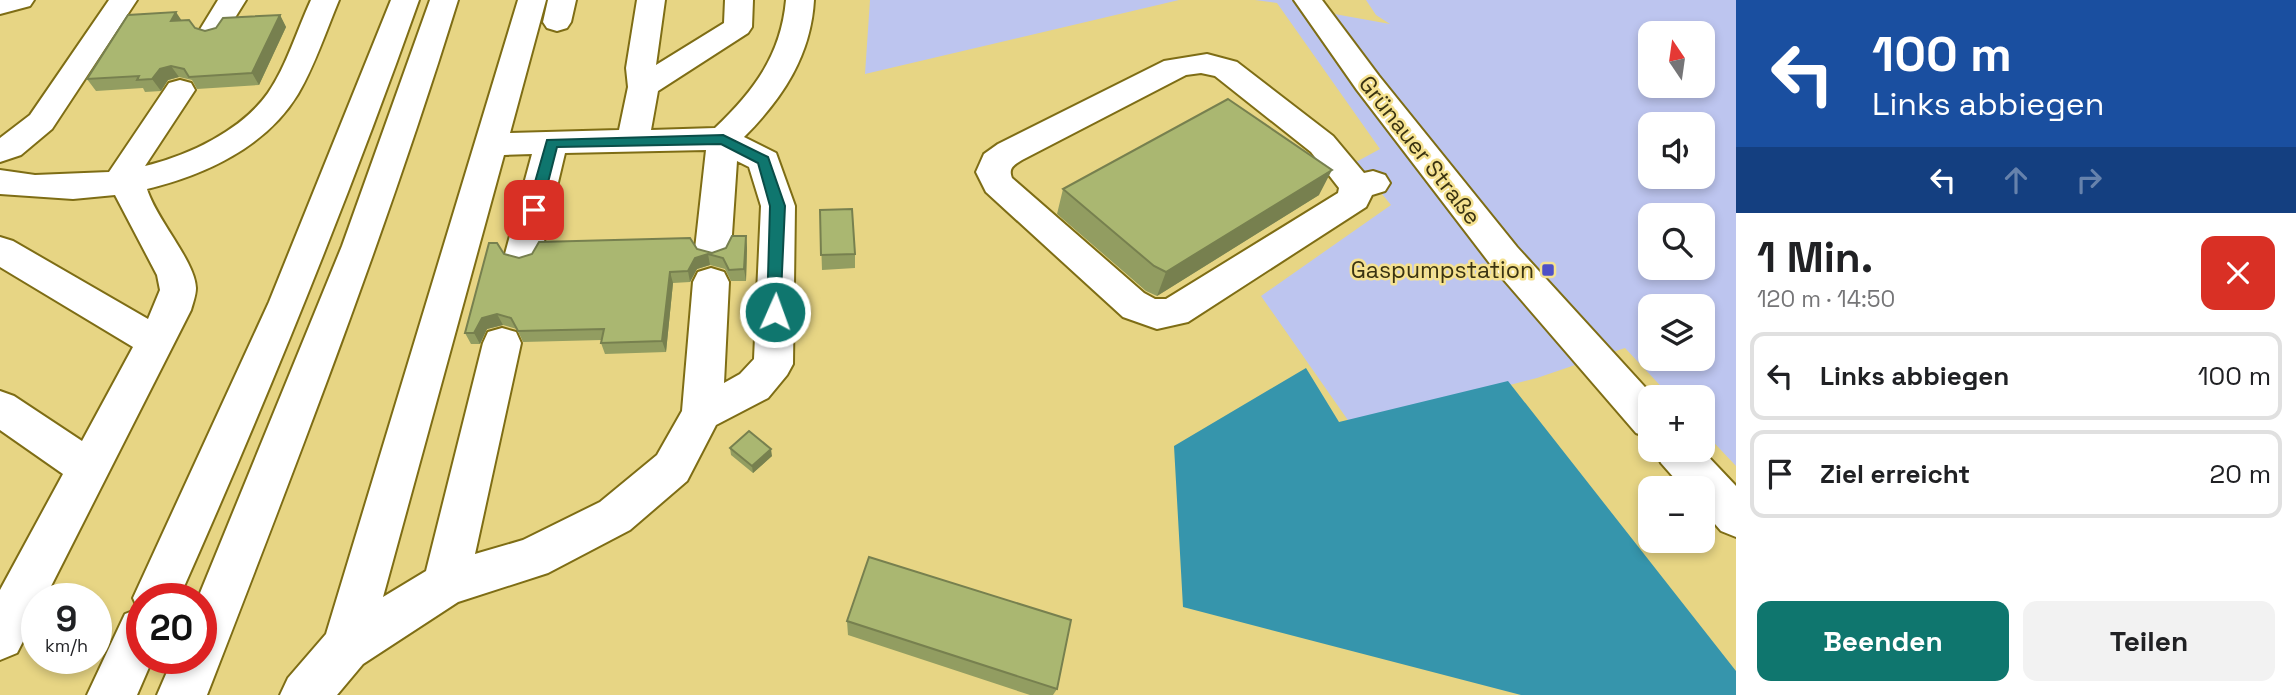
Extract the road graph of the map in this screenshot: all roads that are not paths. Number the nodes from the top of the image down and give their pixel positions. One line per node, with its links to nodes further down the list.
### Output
1 (20, 0): 11 (main road)
2 (123, 0): 20 (main road)
3 (232, 0): 13 (main road)
4 (325, 0): 21 (main road)
5 (405, 0): 34 (main road)
6 (444, 0): 36 (main road)
7 (651, 0): 14 (main road)
8 (739, 0): 14 (main road)
9 (800, 0): 16 (main road)
10 (1308, 0): 28 (main road, Grünauer Straße)
11 (0, 6)
12 (550, 7): 19 (main road)
13 (213, 31)
14 (643, 86): 17 (main road)
15 (180, 90): 21 (main road)
16 (723, 139): 17 (main road); 30 (main road); 30 (main road)
17 (633, 141): 18 (main road)
18 (551, 143): 19 (main road); 25 (main road)
19 (491, 144): 38 (main road)
20 (0, 151)
21 (127, 181): 22 (main road); 26 (main road)
22 (0, 182)
23 (1364, 185): 23 (main road)
24 (0, 250): 26 (main road)
25 (523, 254)
26 (154, 341): 32 (main road)
27 (502, 343): 35 (main road)
28 (1638, 407)
29 (0, 408): 32 (main road)
30 (702, 413): 35 (main road)
31 (1687, 462): 33 (main road)
32 (88, 468): 37 (main road)
33 (1736, 517)
34 (163, 583)
35 (446, 584): 38 (main road)
36 (217, 610)
37 (2, 629)
38 (346, 647): 43 (main road)
39 (126, 665): 41 (main road)
40 (190, 674): 42 (main road)
41 (112, 695)
42 (181, 695)
43 (305, 695)

